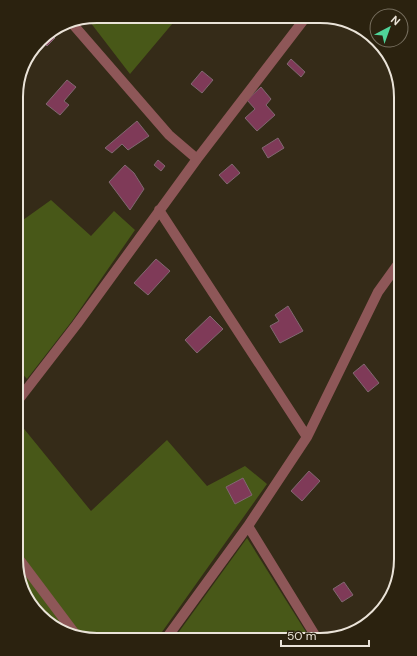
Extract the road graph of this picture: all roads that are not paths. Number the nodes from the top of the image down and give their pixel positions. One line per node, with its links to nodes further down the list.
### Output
1 (301, 23): 3 (street)
2 (75, 26): 3 (street)
3 (197, 159): 4 (street)
4 (159, 210): 6 (street); 7 (street)
5 (394, 270): 7 (street)
6 (23, 394)
7 (307, 437): 8 (street)
8 (248, 526): 11 (street); 12 (street)
9 (23, 564): 10 (street)
10 (70, 627)
11 (170, 633)
12 (314, 633)

